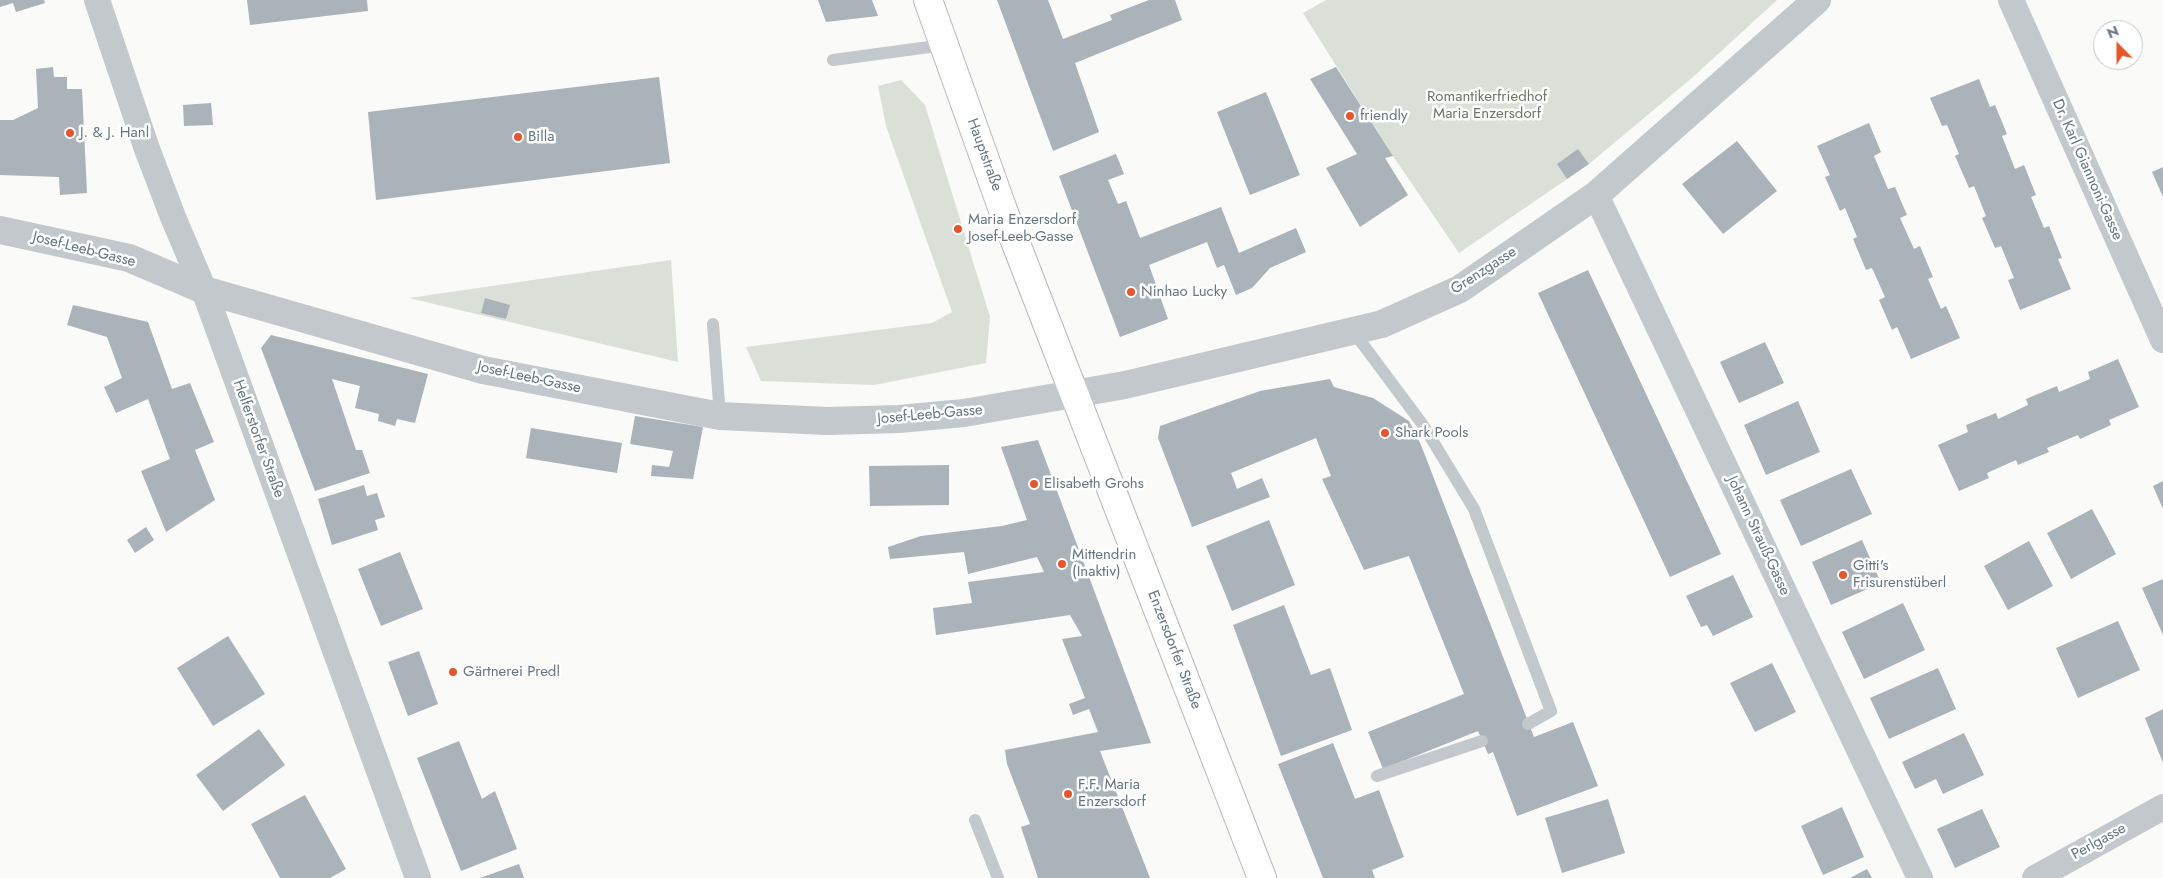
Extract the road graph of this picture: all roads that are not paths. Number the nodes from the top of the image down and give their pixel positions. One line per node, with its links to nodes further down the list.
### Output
1 (96, 0): 9 (street, Helferstorfer Straße)
2 (928, 0): 5 (main road, Hauptstraße)
3 (1818, 0): 7 (street, Grenzgasse)
4 (2011, 0): 12 (street, Dr. Karl Giannoni-Gasse)
5 (944, 45): 6 (lane); 13 (main road, Hauptstraße)
6 (834, 60)
7 (1596, 195): 11 (street, Grenzgasse); 23 (street, Johann Strauß-Gasse)
8 (0, 230): 9 (street, Josef-Leeb-Gasse)
9 (204, 290): 14 (street, Josef-Leeb-Gasse); 20 (street, Helferstorfer Straße)
10 (713, 324): 14 (lane)
11 (1353, 331): 13 (street, Grenzgasse); 15 (lane)
12 (2163, 340)
13 (1074, 394): 14 (street, Josef-Leeb-Gasse); 22 (main road, Enzersdorfer Straße)
14 (720, 416)
15 (1528, 724)
16 (1482, 741): 17 (lane)
17 (1377, 776)
18 (2163, 806): 24 (street, Perlgasse)
19 (975, 820): 21 (lane)
20 (418, 878)
21 (998, 878)
22 (1262, 878)
23 (1920, 878)
24 (2035, 878)

